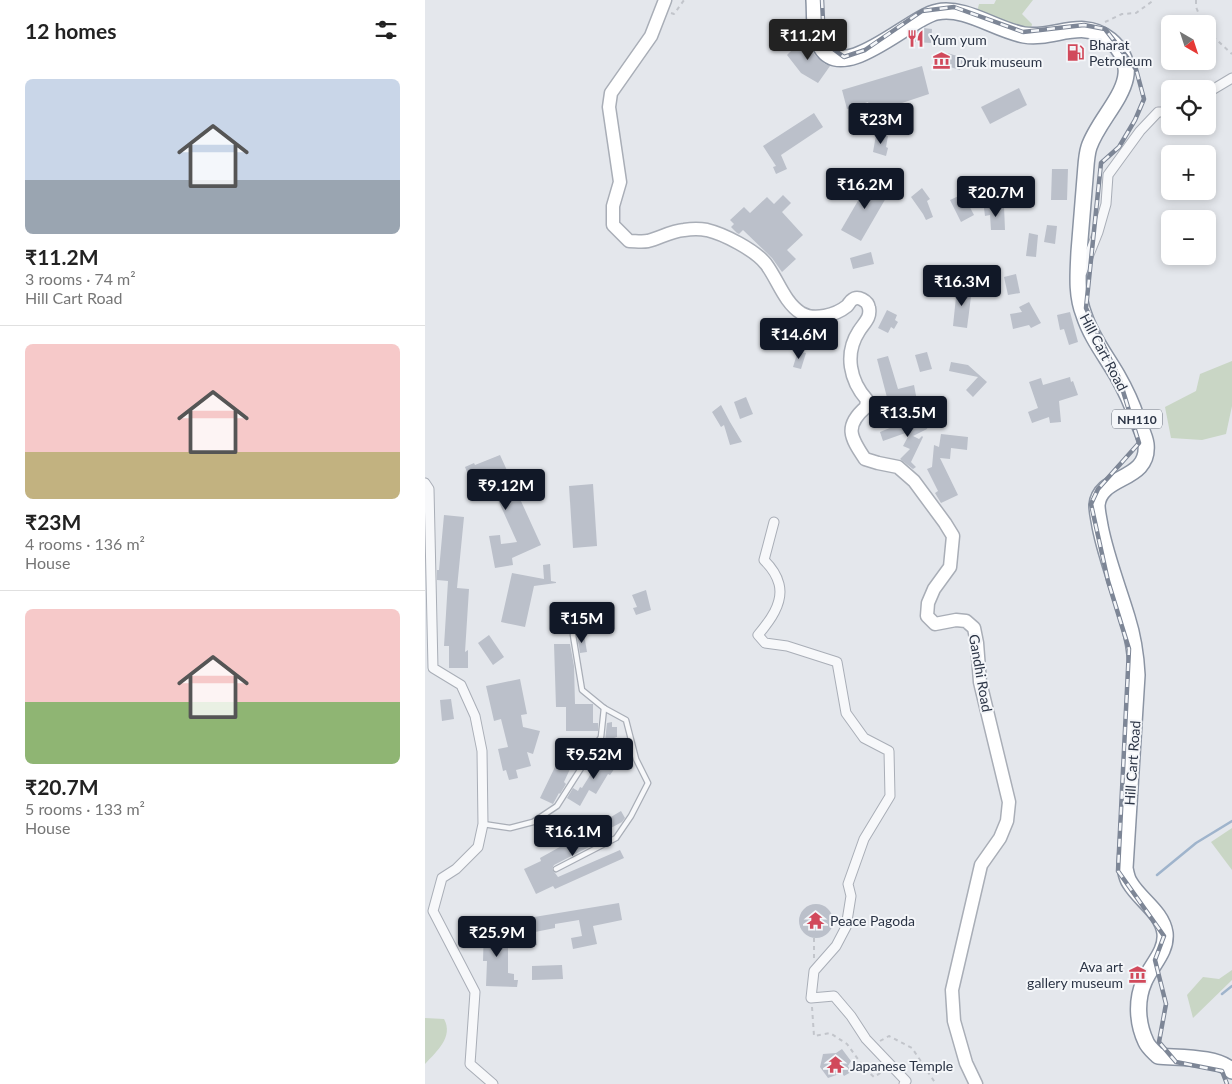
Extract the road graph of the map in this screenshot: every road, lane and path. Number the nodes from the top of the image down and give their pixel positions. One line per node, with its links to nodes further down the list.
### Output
1 (684, 0): 5 (path)
2 (814, 0): 13 (highway, Hill Cart Road / NH110)
3 (1154, 0): 7 (path)
4 (1196, 0): 6 (path)
5 (664, 5): 29 (main road, Gandhi Road)
6 (1199, 15)
7 (1104, 22)
8 (1216, 39): 9 (path)
9 (1232, 54)
10 (1232, 78): 11 (street)
11 (1216, 88)
12 (1161, 112): 13 (street)
13 (1077, 283): 25 (highway, Hill Cart Road / NH110)
14 (425, 483): 18 (street)
15 (774, 522): 22 (street)
16 (573, 635): 17 (lane)
17 (604, 708): 18 (lane); 19 (lane)
18 (483, 824): 26 (street)
19 (556, 869)
20 (815, 937): 21 (path)
21 (814, 954)
22 (811, 998): 23 (street); 24 (path)
23 (866, 1039): 24 (street); 28 (path)
24 (892, 1066): 27 (street)
25 (1232, 1071)
26 (493, 1084)
27 (904, 1084)
28 (936, 1084)
29 (976, 1084)

